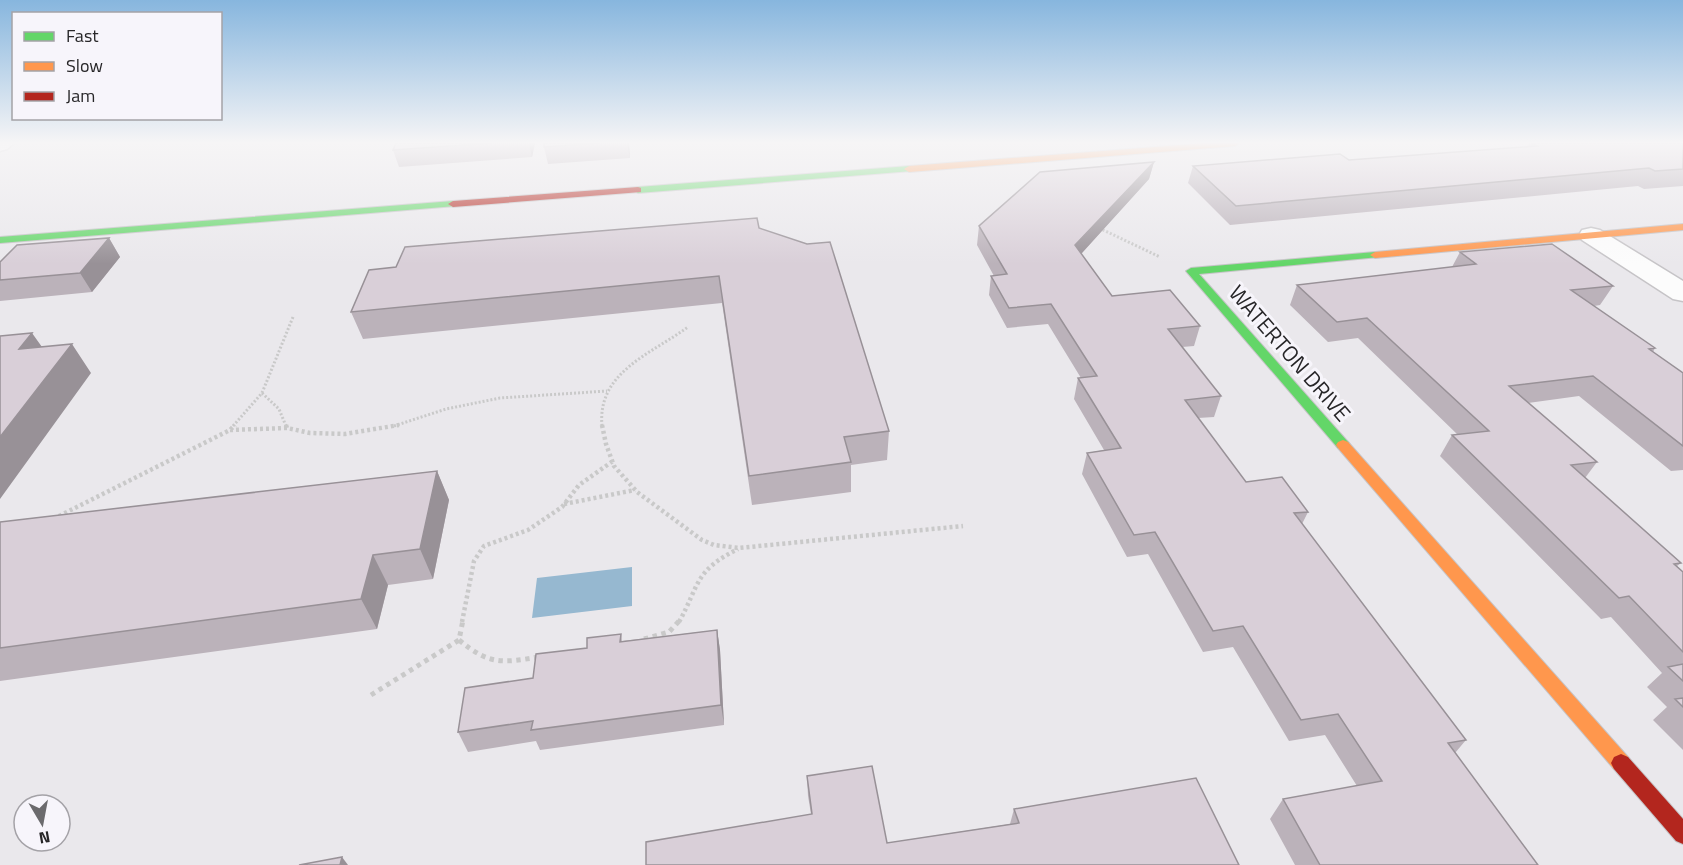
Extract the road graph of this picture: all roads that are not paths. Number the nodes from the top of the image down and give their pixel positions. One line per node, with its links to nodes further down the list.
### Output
1 (721, 183): 4 (main road)
2 (1683, 227): 3 (main road, WATERTON DRIVE)
3 (1591, 235): 5 (street); 6 (main road, WATERTON DRIVE)
4 (0, 240)
5 (1683, 293)
6 (1683, 834)

